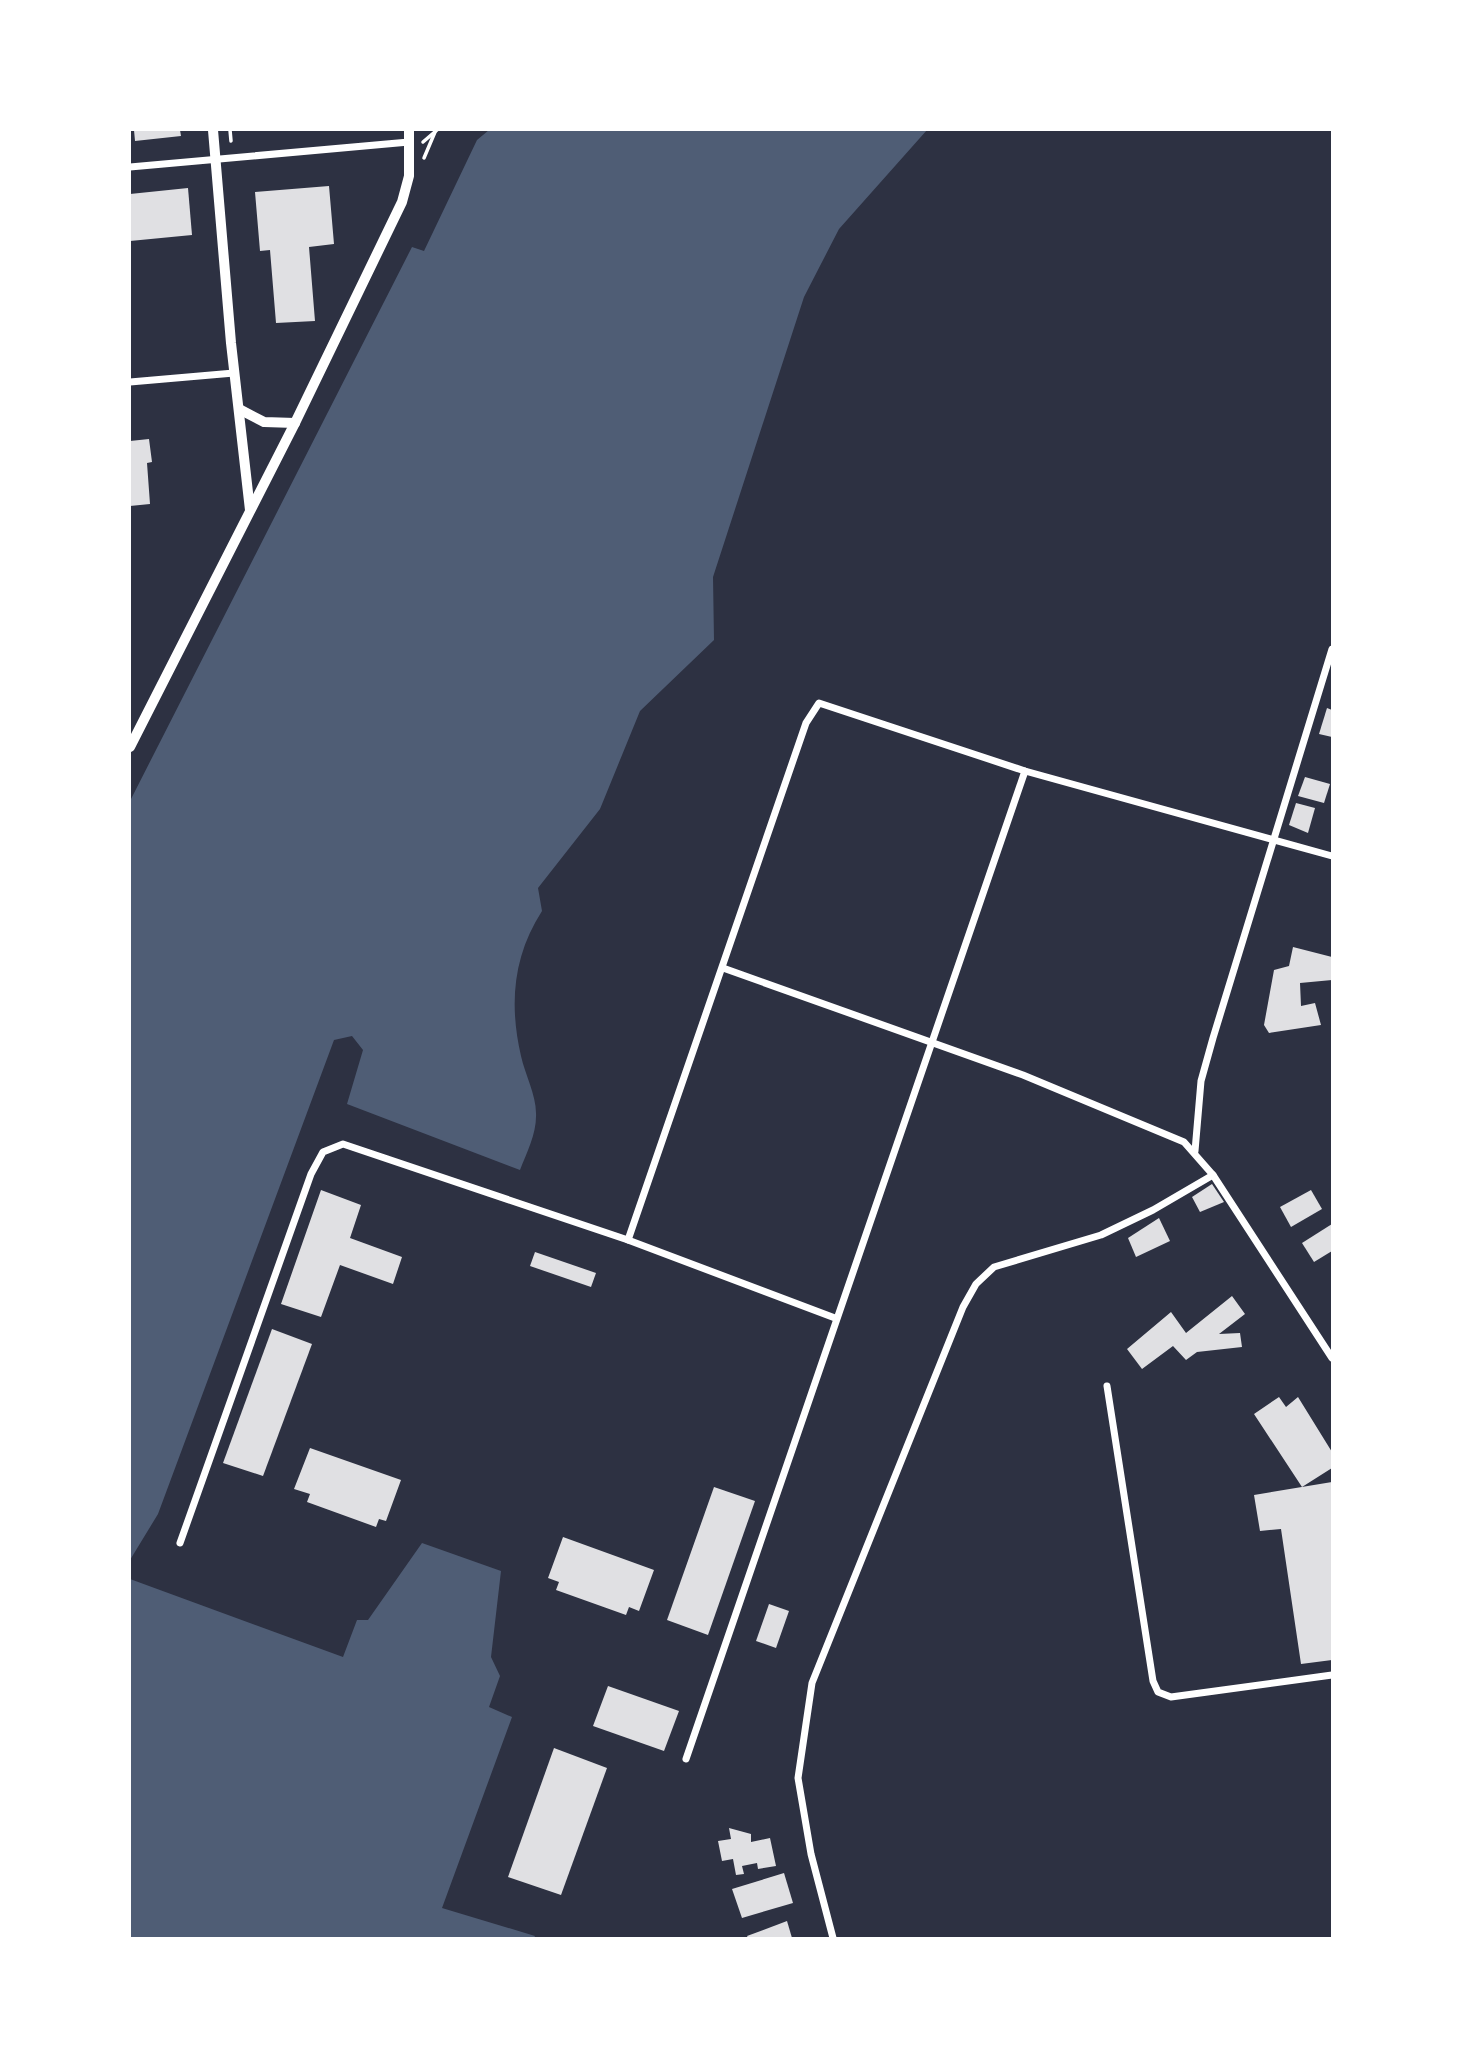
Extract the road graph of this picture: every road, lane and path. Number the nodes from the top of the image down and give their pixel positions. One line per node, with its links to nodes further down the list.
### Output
1 (213, 130): 6 (street)
2 (230, 130): 4 (path)
3 (409, 130): 5 (main road)
4 (231, 141)
5 (409, 142): 6 (street); 11 (main road)
6 (216, 159): 7 (street); 8 (street)
7 (130, 167)
8 (234, 373): 9 (street); 10 (street)
9 (130, 382)
10 (239, 410): 11 (street); 12 (street)
11 (295, 423): 12 (main road)
12 (250, 510): 14 (main road)
13 (1332, 649): 16 (street)
14 (130, 747)
15 (1025, 771): 16 (street); 18 (street); 19 (street)
16 (1273, 837): 17 (street); 20 (street)
17 (1332, 856)
18 (723, 968): 19 (street); 22 (street)
19 (931, 1040): 20 (street); 23 (street)
20 (1195, 1151): 21 (street)
21 (1213, 1175): 24 (street); 29 (street)
22 (628, 1240): 23 (street); 26 (street)
23 (835, 1318): 28 (street)
24 (1332, 1358)
25 (1107, 1386): 27 (street)
26 (180, 1543)
27 (1332, 1675)
28 (685, 1759)
29 (833, 1938)

